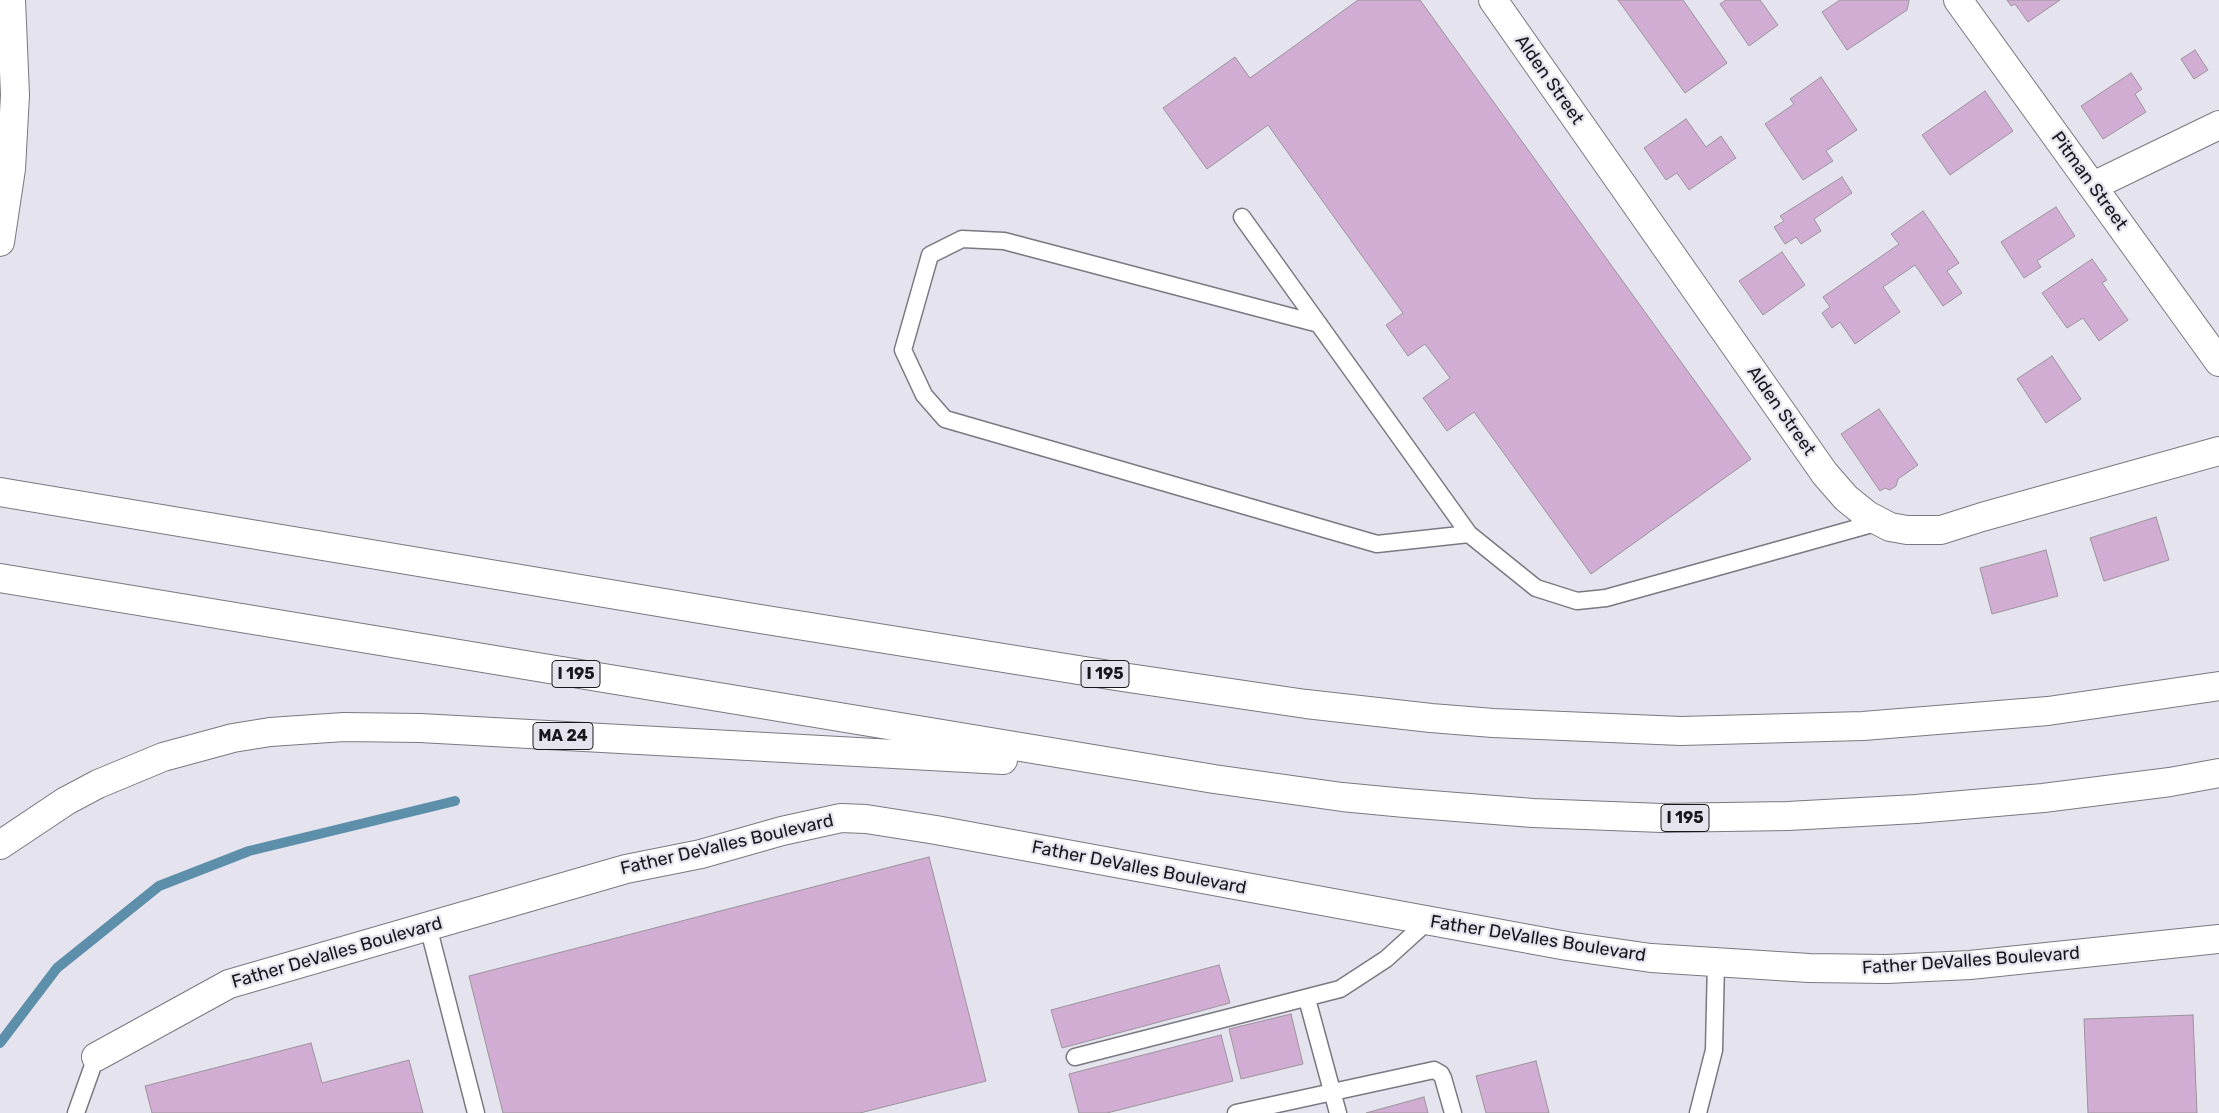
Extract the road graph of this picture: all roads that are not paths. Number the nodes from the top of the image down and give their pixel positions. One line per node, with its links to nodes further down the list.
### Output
1 (11, 0): 7 (main road)
2 (1493, 0): 12 (main road, Alden Street)
3 (1958, 0): 5 (main road, Pitman Street)
4 (2219, 125): 5 (main road)
5 (2093, 186): 9 (main road, Pitman Street)
6 (1242, 217): 8 (lane)
7 (0, 242)
8 (1319, 324): 13 (lane); 13 (lane)
9 (2219, 362)
10 (2219, 451): 12 (main road, Alden Street)
11 (0, 492): 15 (main road, I 195)
12 (1879, 522): 13 (lane)
13 (1469, 534)
14 (0, 578): 16 (main road, I 195)
15 (2219, 686)
16 (1152, 769): 17 (main road, I 195); 18 (main road, MA 24)
17 (2219, 773)
18 (0, 845)
19 (1428, 921): 20 (main road, Father DeValles Boulevard); 22 (main road, Father DeValles Boulevard); 23 (lane)
20 (428, 926): 24 (main road, Father DeValles Boulevard); 29 (lane)
21 (2219, 939): 22 (main road, Father DeValles Boulevard)
22 (1716, 962): 32 (lane)
23 (1307, 999): 25 (lane); 26 (lane)
24 (96, 1057): 28 (lane)
25 (1075, 1058)
26 (1332, 1092): 27 (lane); 30 (lane); 31 (lane)
27 (1241, 1112)
28 (76, 1113)
29 (476, 1113)
30 (1338, 1113)
31 (1453, 1113)
32 (1698, 1113)

